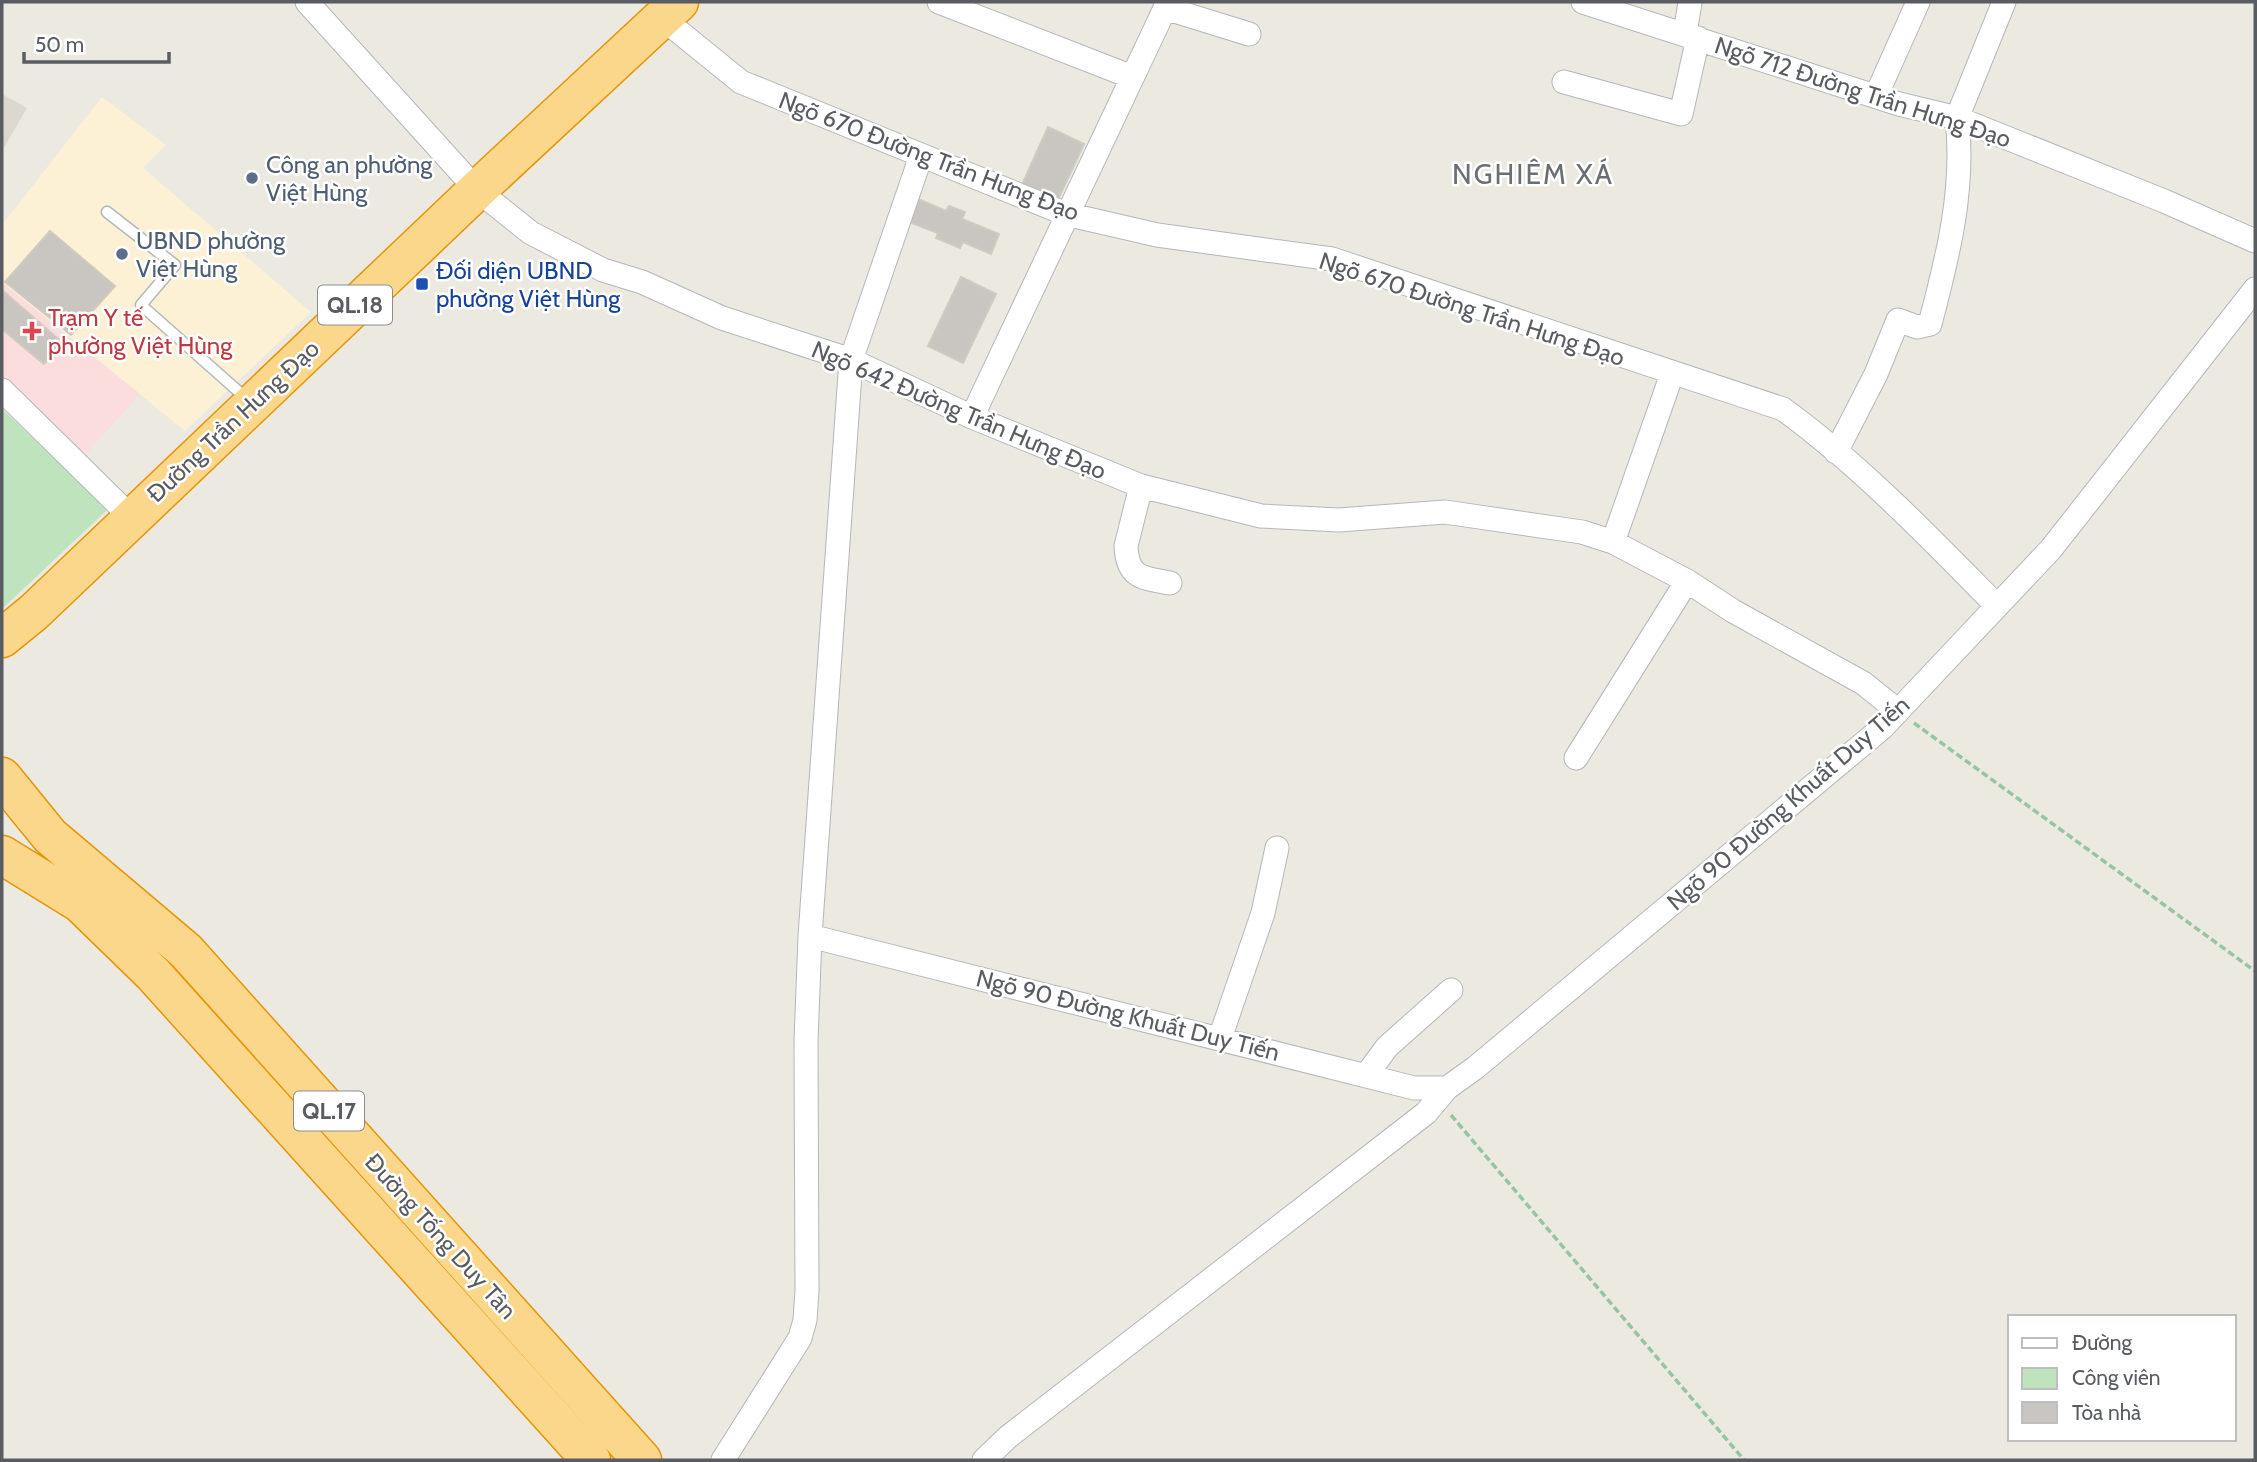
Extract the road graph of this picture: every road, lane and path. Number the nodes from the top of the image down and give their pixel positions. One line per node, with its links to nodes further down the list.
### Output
1 (307, 2): 16 (street, Ngõ 642 Đường Trần Hưng Đạo)
2 (939, 2): 11 (street)
3 (1583, 2): 10 (street, Ngõ 712 Đường Trần Hưng Đạo)
4 (1690, 2): 10 (street)
5 (1918, 2): 13 (street)
6 (2004, 2): 14 (street)
7 (1167, 5): 9 (street); 11 (street)
8 (671, 10): 15 (street, Ngõ 670 Đường Trần Hưng Đạo); 16 (highway, Đường Trần Hưng Đạo / QL.18)
9 (1249, 34)
10 (1692, 36): 12 (street); 13 (street, Ngõ 712 Đường Trần Hưng Đạo)
11 (1132, 76): 18 (street)
12 (1564, 82)
13 (1876, 96): 14 (street, Ngõ 712 Đường Trần Hưng Đạo)
14 (1957, 118): 19 (street, Ngõ 712 Đường Trần Hưng Đạo); 26 (street)
15 (921, 156): 18 (street, Ngõ 670 Đường Trần Hưng Đạo); 21 (street)
16 (477, 190): 21 (street, Ngõ 642 Đường Trần Hưng Đạo); 24 (highway, Đường Trần Hưng Đạo / QL.18)
17 (107, 212): 24 (lane)
18 (1066, 214): 22 (street, Ngõ 670 Đường Trần Hưng Đạo); 25 (street)
19 (2255, 241)
20 (2255, 289): 32 (street, Ngõ 90 Đường Khuất Duy Tiến)
21 (851, 360): 25 (street, Ngõ 642 Đường Trần Hưng Đạo); 41 (street)
22 (1672, 374): 26 (street, Ngõ 670 Đường Trần Hưng Đạo); 29 (street)
23 (2, 390): 28 (street)
24 (252, 403): 28 (highway, Đường Trần Hưng Đạo / QL.18)
25 (972, 417): 27 (street, Ngõ 642 Đường Trần Hưng Đạo)
26 (1836, 452): 32 (street, Ngõ 670 Đường Trần Hưng Đạo)
27 (1142, 486): 29 (street, Ngõ 642 Đường Trần Hưng Đạo); 31 (street)
28 (131, 517): 33 (highway, Đường Trần Hưng Đạo / QL.18)
29 (1613, 542): 30 (street, Ngõ 642 Đường Trần Hưng Đạo)
30 (1687, 581): 36 (street, Ngõ 642 Đường Trần Hưng Đạo); 37 (street)
31 (1170, 583)
32 (1997, 606): 36 (street, Ngõ 90 Đường Khuất Duy Tiến)
33 (34, 611): 34 (highway, Đường Trần Hưng Đạo / QL.18); 35 (highway, Đường Trần Hưng Đạo / QL.18)
34 (2, 638)
35 (2, 658)
36 (1898, 711): 42 (path); 46 (street, Ngõ 90 Đường Khuất Duy Tiến)
37 (1576, 758)
38 (2, 778): 47 (highway, Đường Tống Duy Tân / QL.17)
39 (1277, 848): 44 (street)
40 (2, 855): 48 (highway, Đường Tống Duy Tân / QL.17)
41 (810, 936): 44 (street, Ngõ 90 Đường Khuất Duy Tiến); 51 (street)
42 (2255, 971)
43 (1451, 990): 45 (street)
44 (1220, 1038): 45 (street, Ngõ 90 Đường Khuất Duy Tiến)
45 (1367, 1074): 46 (street, Ngõ 90 Đường Khuất Duy Tiến)
46 (1442, 1094): 52 (street, Ngõ 90 Đường Khuất Duy Tiến); 53 (path)
47 (459, 1256): 48 (highway); 50 (highway, Đường Tống Duy Tân / QL.17)
48 (430, 1282): 49 (highway, Đường Tống Duy Tân / QL.17)
49 (590, 1460)
50 (642, 1460)
51 (723, 1460)
52 (984, 1460)
53 (1744, 1460)

